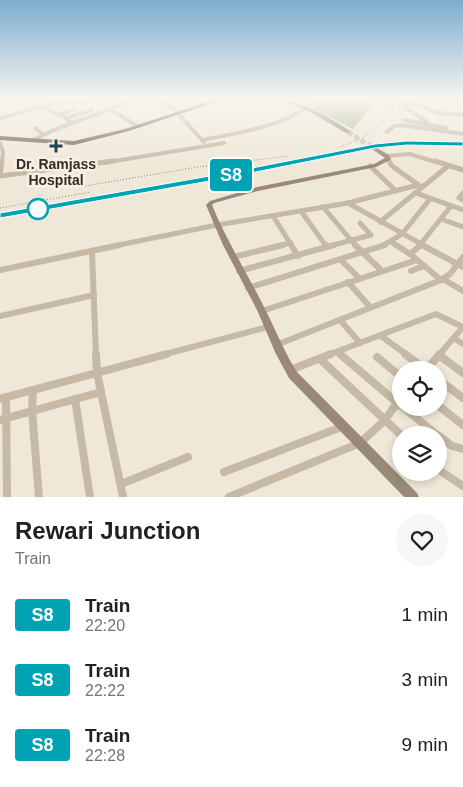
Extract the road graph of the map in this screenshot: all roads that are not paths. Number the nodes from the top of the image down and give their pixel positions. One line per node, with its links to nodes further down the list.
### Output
1 (78, 121): 9 (street)
2 (129, 121): 10 (street)
3 (151, 121): 10 (main road)
4 (185, 121): 20 (street)
5 (279, 121): 20 (street)
6 (330, 121): 14 (street)
7 (404, 121): 11 (street)
8 (411, 121): 13 (street)
9 (72, 123): 16 (street)
10 (137, 126): 19 (main road)
11 (402, 126): 15 (street); 17 (street)
12 (34, 128): 16 (street)
13 (463, 130)
14 (348, 132)
15 (387, 132)
16 (43, 134): 19 (street)
17 (463, 134)
18 (0, 138): 19 (main road)
19 (34, 140)
20 (202, 140): 23 (street)
21 (224, 142): 23 (street)
22 (0, 143): 29 (street)
23 (207, 146): 29 (street)
24 (377, 150): 25 (street)
25 (388, 158): 26 (street); 27 (street); 30 (street)
26 (370, 166): 32 (street); 46 (street)
27 (448, 166): 28 (street); 31 (street)
28 (463, 170)
29 (0, 175)
30 (418, 185): 31 (street); 32 (street)
31 (424, 189): 34 (street)
32 (396, 191): 37 (street)
33 (463, 192): 36 (street)
34 (416, 193): 35 (street); 44 (street)
35 (430, 199): 38 (street); 48 (street)
36 (463, 200)
37 (348, 202): 39 (street); 44 (street)
38 (451, 206): 40 (street); 43 (street)
39 (323, 207): 41 (street); 49 (street)
40 (463, 210)
41 (301, 211): 42 (street); 53 (street)
42 (273, 216): 46 (street); 51 (street)
43 (441, 219): 47 (street); 52 (street)
44 (380, 222): 48 (street)
45 (360, 223): 49 (street)
46 (217, 225): 54 (street); 58 (street)
47 (463, 227)
48 (402, 234): 50 (street); 52 (street)
49 (351, 241): 53 (street); 55 (street)
50 (392, 242): 55 (street); 56 (street)
51 (291, 243): 57 (street); 58 (street)
52 (422, 244): 56 (street); 62 (street)
53 (327, 248): 57 (street)
54 (92, 252): 64 (street); 73 (street)
55 (363, 253): 60 (street); 66 (street)
56 (410, 254): 61 (street)
57 (298, 256): 65 (street)
58 (233, 257): 65 (street)
59 (463, 257): 62 (street)
60 (341, 260): 68 (street); 71 (street)
61 (417, 260): 63 (street); 66 (street)
62 (461, 265): 69 (street)
63 (424, 266): 67 (street); 69 (street)
64 (0, 270)
65 (239, 271): 71 (street)
66 (382, 271): 68 (street)
67 (411, 271)
68 (358, 278): 70 (street)
69 (442, 280): 72 (street); 74 (street)
70 (348, 282): 74 (street); 75 (street)
71 (248, 288): 75 (street)
72 (463, 291)
73 (94, 295): 76 (street); 93 (street)
74 (370, 307): 77 (street)
75 (262, 310): 78 (street)
76 (0, 316)
77 (340, 320): 82 (street); 84 (street)
78 (268, 327): 84 (street); 93 (street)
79 (463, 327): 80 (street); 81 (street)
80 (381, 336): 82 (street); 89 (street)
81 (454, 338): 83 (street); 86 (street)
82 (360, 343): 85 (street)
83 (463, 344)
84 (276, 345): 92 (street)
85 (337, 352): 88 (street); 98 (street)
86 (439, 355): 90 (street); 94 (street)
87 (377, 357): 91 (street)
88 (320, 359): 92 (street); 107 (street)
89 (414, 361)
90 (434, 361)
91 (392, 369)
92 (290, 370): 109 (street)
93 (97, 373): 96 (street); 97 (street)
94 (463, 373)
95 (447, 386): 100 (street)
96 (33, 390): 99 (street); 102 (street)
97 (101, 392): 101 (street); 118 (street)
98 (392, 396)
99 (3, 398): 106 (street)
100 (463, 398)
101 (75, 399): 102 (street); 122 (street)
102 (32, 411): 106 (street); 121 (street)
103 (447, 412): 108 (street)
104 (392, 413): 107 (street)
105 (416, 416): 110 (street)
106 (2, 419): 120 (street)
107 (385, 420): 111 (street); 113 (street)
108 (463, 425)
109 (344, 426): 113 (street); 116 (street)
110 (427, 426)
111 (392, 427)
112 (447, 442): 114 (street)
113 (360, 443): 124 (street); 125 (street)
114 (463, 449)
115 (188, 457): 118 (street)
116 (224, 472)
117 (447, 475): 119 (street)
118 (121, 484): 123 (street)
119 (463, 486)
120 (7, 497)
121 (39, 497)
122 (90, 497)
123 (123, 497)
124 (228, 497)
125 (413, 497)

